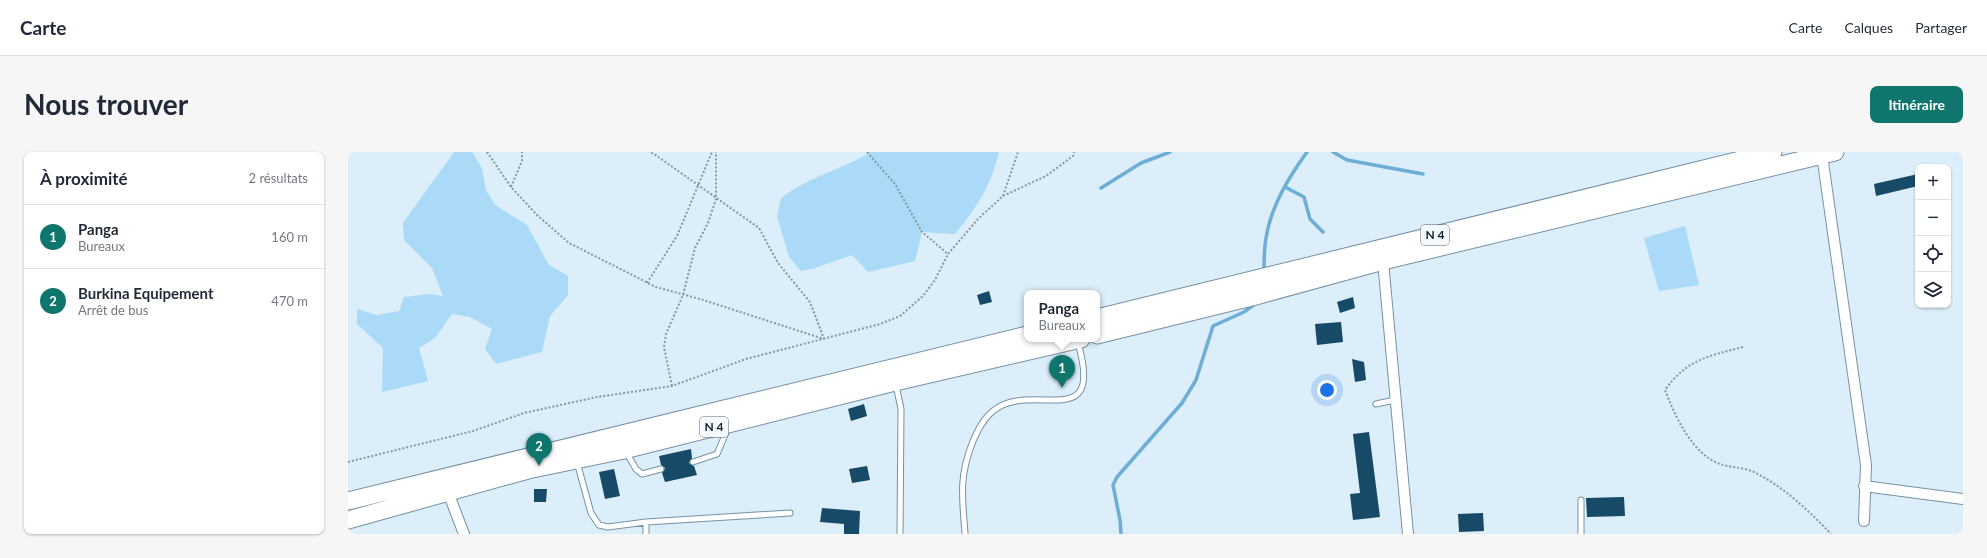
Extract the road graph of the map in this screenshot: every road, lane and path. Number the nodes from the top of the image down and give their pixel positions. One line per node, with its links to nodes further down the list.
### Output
1 (487, 152): 12 (path)
2 (522, 152): 12 (path)
3 (648, 152): 11 (path)
4 (712, 152): 11 (path)
5 (716, 152): 14 (path)
6 (867, 152): 15 (path)
7 (1018, 152): 13 (path)
8 (1074, 152): 13 (path)
9 (1773, 152): 19 (highway, N 4)
10 (1828, 154): 16 (highway, N 4); 37 (street)
11 (698, 186): 14 (path); 17 (path)
12 (511, 187): 17 (path)
13 (1003, 196): 15 (path)
14 (716, 199): 18 (path); 22 (path)
15 (948, 254): 22 (path)
16 (1383, 261): 20 (highway, N 4); 28 (street)
17 (648, 283): 18 (path)
18 (683, 294): 22 (path); 27 (path)
19 (1100, 317)
20 (1100, 334)
21 (1024, 336): 36 (highway, N 4)
22 (824, 339): 27 (path)
23 (1070, 342): 26 (highway, N 4)
24 (1079, 342): 45 (lane)
25 (1743, 347): 51 (path)
26 (895, 382): 30 (highway, N 4); 48 (lane)
27 (672, 386): 33 (path)
28 (1395, 400): 29 (lane); 49 (street)
29 (1376, 404)
30 (730, 423): 31 (highway, N 4); 34 (lane)
31 (624, 450): 32 (highway, N 4); 35 (lane)
32 (576, 459): 36 (highway, N 4); 44 (lane)
33 (348, 462)
34 (693, 462)
35 (662, 469)
36 (446, 485): 40 (highway, N 4); 42 (highway, N 4); 46 (street)
37 (1864, 486): 39 (street); 43 (street)
38 (1581, 500): 50 (lane)
39 (1963, 500)
40 (348, 501)
41 (790, 514): 44 (lane)
42 (348, 520)
43 (1864, 521)
44 (646, 522): 47 (lane)
45 (965, 533)
46 (464, 534)
47 (646, 534)
48 (900, 534)
49 (1408, 534)
50 (1581, 534)
51 (1831, 534)

